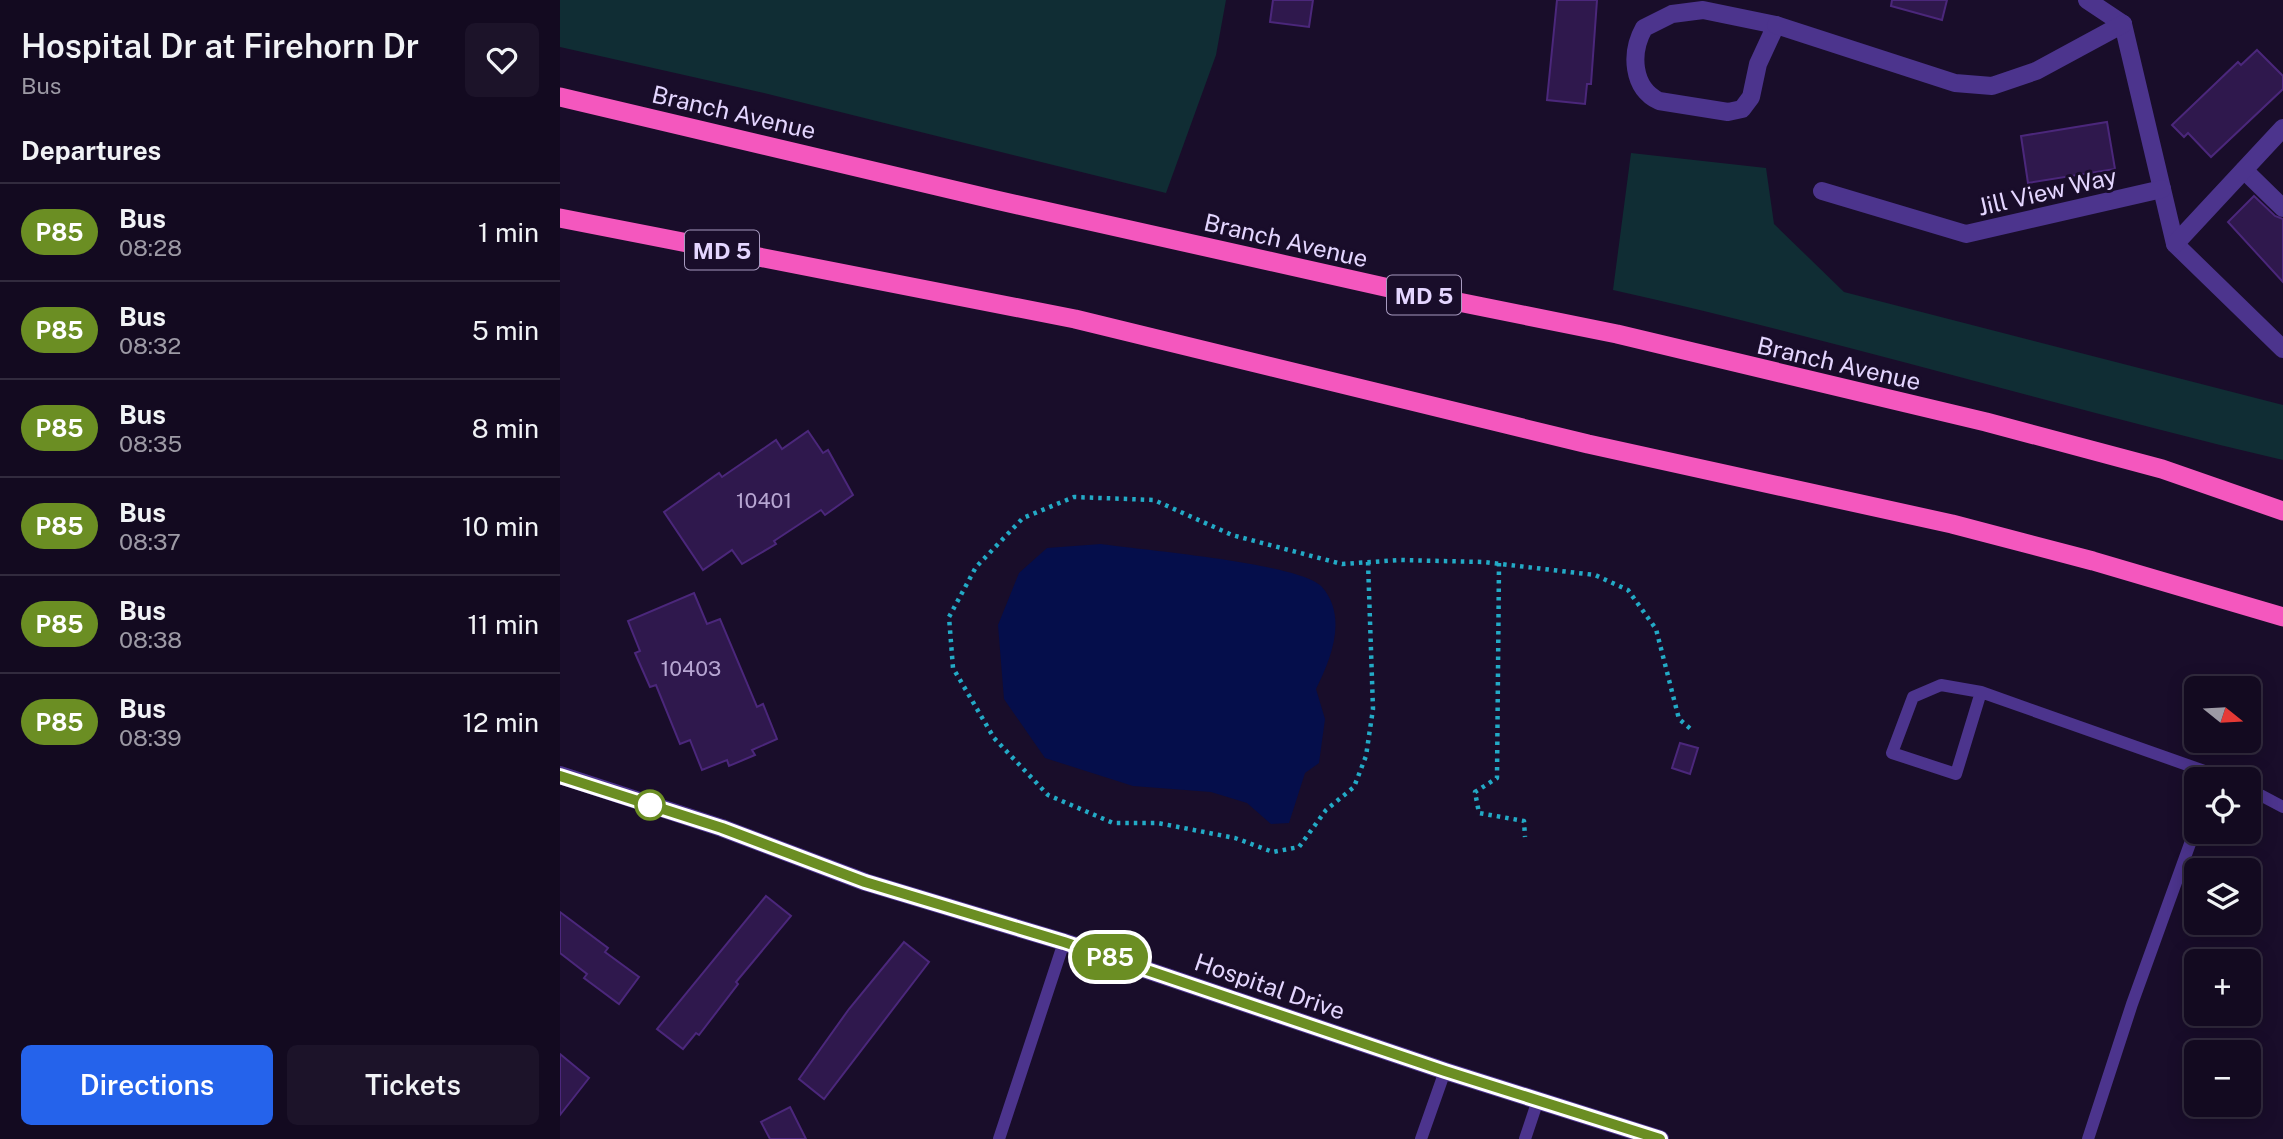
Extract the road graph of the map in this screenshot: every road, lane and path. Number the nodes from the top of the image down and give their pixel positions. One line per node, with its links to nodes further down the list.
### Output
1 (2087, 0): 2 (street)
2 (2123, 24): 3 (street); 7 (street)
3 (1776, 25): 3 (street)
4 (560, 97): 13 (highway, Branch Avenue / MD 5)
5 (2283, 128): 6 (street)
6 (2244, 170): 9 (street); 11 (street)
7 (2162, 190): 8 (street, Jill View Way); 11 (street)
8 (1822, 191)
9 (2283, 208)
10 (560, 218): 16 (highway, MD 5)
11 (2175, 244): 12 (street)
12 (2283, 349)
13 (2283, 511)
14 (1368, 562): 14 (path); 15 (path)
15 (1499, 563): 18 (path); 23 (path)
16 (2283, 617)
17 (1981, 692): 17 (lane); 19 (lane)
18 (1693, 731)
19 (2190, 767)
20 (560, 775): 25 (street, Hospital Drive)
21 (2261, 795): 22 (lane)
22 (2283, 807)
23 (1525, 837)
24 (2190, 844): 32 (lane)
25 (1064, 942): 26 (street, Hospital Drive); 28 (lane)
26 (1445, 1071): 27 (street, Hospital Drive); 29 (lane)
27 (1538, 1100): 30 (lane); 31 (street, Hospital Drive)
28 (999, 1139)
29 (1421, 1139)
30 (1525, 1139)
31 (1660, 1139)
32 (2088, 1139)

